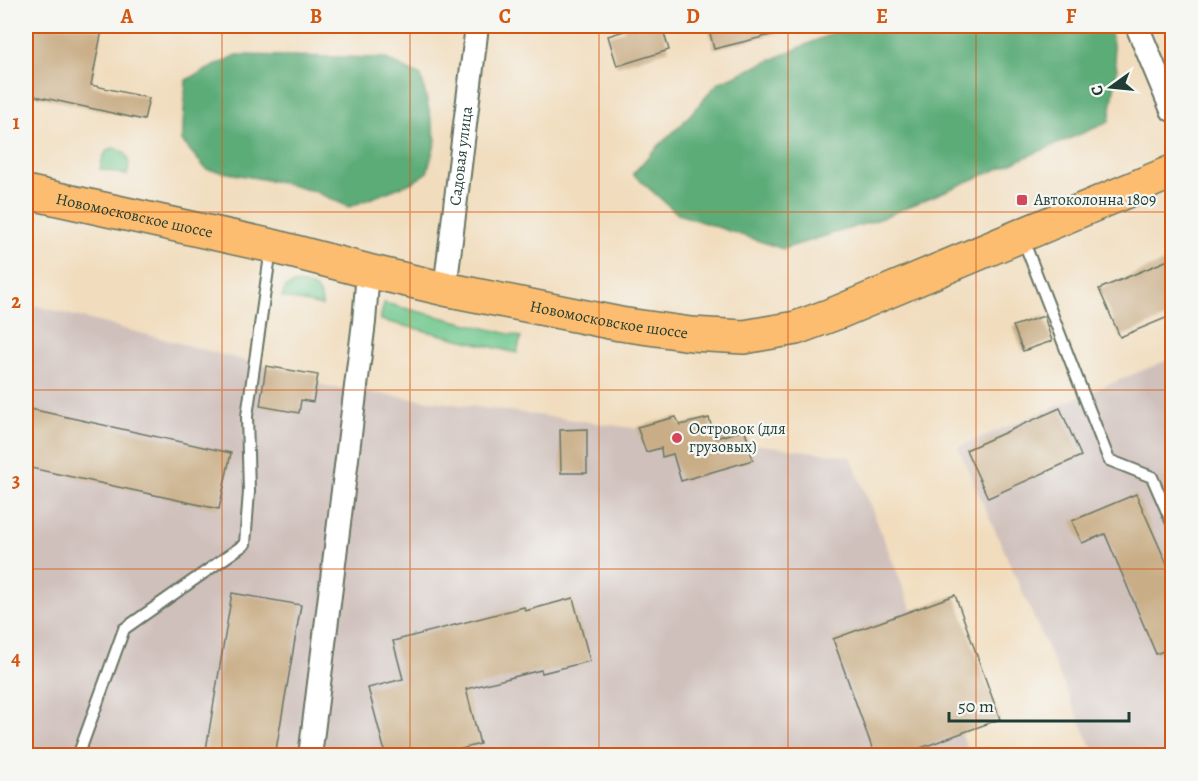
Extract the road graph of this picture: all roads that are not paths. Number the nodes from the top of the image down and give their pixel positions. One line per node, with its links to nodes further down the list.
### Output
1 (477, 26): 9 (street, Садовая улица)
2 (1137, 26): 3 (street)
3 (1173, 110)
4 (1173, 172): 6 (main road, Новомосковское шоссе)
5 (26, 192): 7 (main road, Новомосковское шоссе)
6 (1022, 235): 9 (main road, Новомосковское шоссе); 10 (lane)
7 (272, 246): 8 (main road, Новомосковское шоссе); 11 (lane)
8 (368, 271): 9 (main road, Новомосковское шоссе); 12 (street)
9 (445, 289)
10 (1173, 523)
11 (78, 756)
12 (310, 756)

